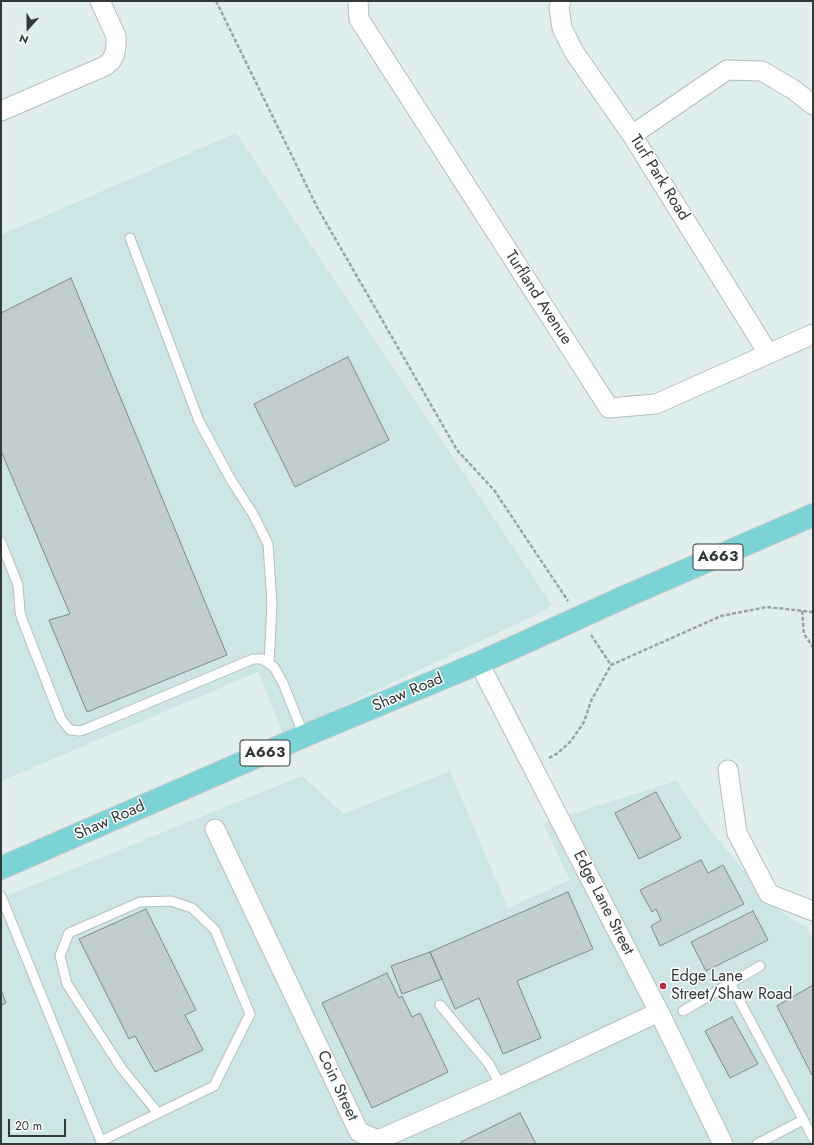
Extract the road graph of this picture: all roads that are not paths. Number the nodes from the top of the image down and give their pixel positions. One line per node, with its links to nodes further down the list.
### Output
1 (100, 1): 5 (street)
2 (358, 1): 9 (street, Turfland Avenue)
3 (561, 1): 6 (street, Turf Park Road)
4 (813, 105): 6 (street)
5 (1, 112)
6 (632, 135): 9 (street, Turf Park Road)
7 (130, 238): 12 (lane)
8 (813, 334): 9 (street, Turfland Avenue)
9 (768, 353)
10 (813, 515): 13 (main road, Shaw Road / A663, bridge)
11 (1, 542): 12 (lane)
12 (269, 663): 14 (lane)
13 (479, 663): 14 (main road, Shaw Road / A663); 24 (street, Edge Lane Street)
14 (304, 736): 17 (main road, Shaw Road / A663)
15 (728, 770): 19 (street)
16 (215, 829): 25 (street, Coin Street)
17 (1, 868)
18 (1, 896): 29 (lane)
19 (813, 911)
20 (760, 966): 21 (lane)
21 (730, 984): 23 (lane); 27 (lane)
22 (440, 1005): 25 (lane)
23 (683, 1011)
24 (659, 1012): 25 (street, Coin Street); 30 (street, Edge Lane Street)
25 (501, 1086)
26 (158, 1113): 26 (lane); 29 (lane)
27 (803, 1120): 28 (lane); 31 (lane)
28 (813, 1138)
29 (101, 1143)
30 (723, 1144)
31 (757, 1144)

